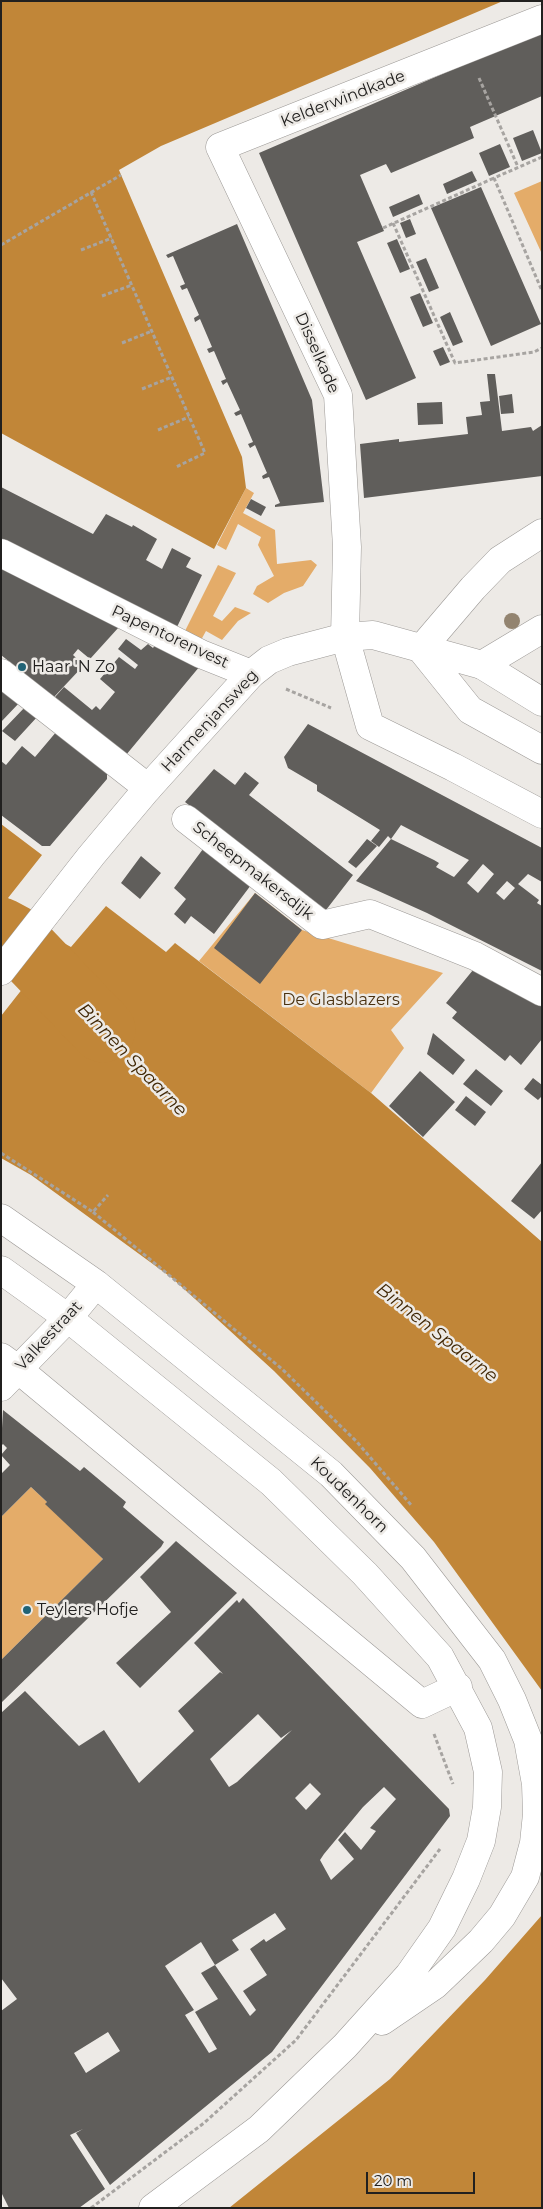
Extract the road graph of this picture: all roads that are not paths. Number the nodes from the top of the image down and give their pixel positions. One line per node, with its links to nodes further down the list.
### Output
1 (542, 19): 2 (street, Kelderwindkade)
2 (220, 147): 6 (street, Disselkade)
3 (542, 532): 7 (street)
4 (1, 554): 10 (street, Papentorenvest)
5 (542, 629): 8 (street)
6 (345, 637): 7 (street, Harmenjansweg); 10 (street, Harmenjansweg); 14 (street)
7 (421, 649): 8 (street); 12 (street)
8 (482, 665): 11 (street)
9 (1, 674): 13 (street)
10 (251, 674): 13 (street, Harmenjansweg)
11 (542, 702)
12 (542, 750)
13 (148, 788): 16 (street, Harmenjansweg)
14 (542, 814)
15 (186, 819): 17 (street, Scheepmakersdijk)
16 (1, 971)
17 (542, 992)
18 (1, 1218): 20 (street, Koudenhorn)
19 (1, 1270): 21 (street)
20 (96, 1284): 21 (street, Valkestraat); 24 (street, Koudenhorn)
21 (68, 1318): 22 (street, Valkestraat); 23 (street)
22 (7, 1371): 23 (street)
23 (458, 1687): 24 (street)
24 (345, 2046): 25 (street)
25 (153, 2208)

